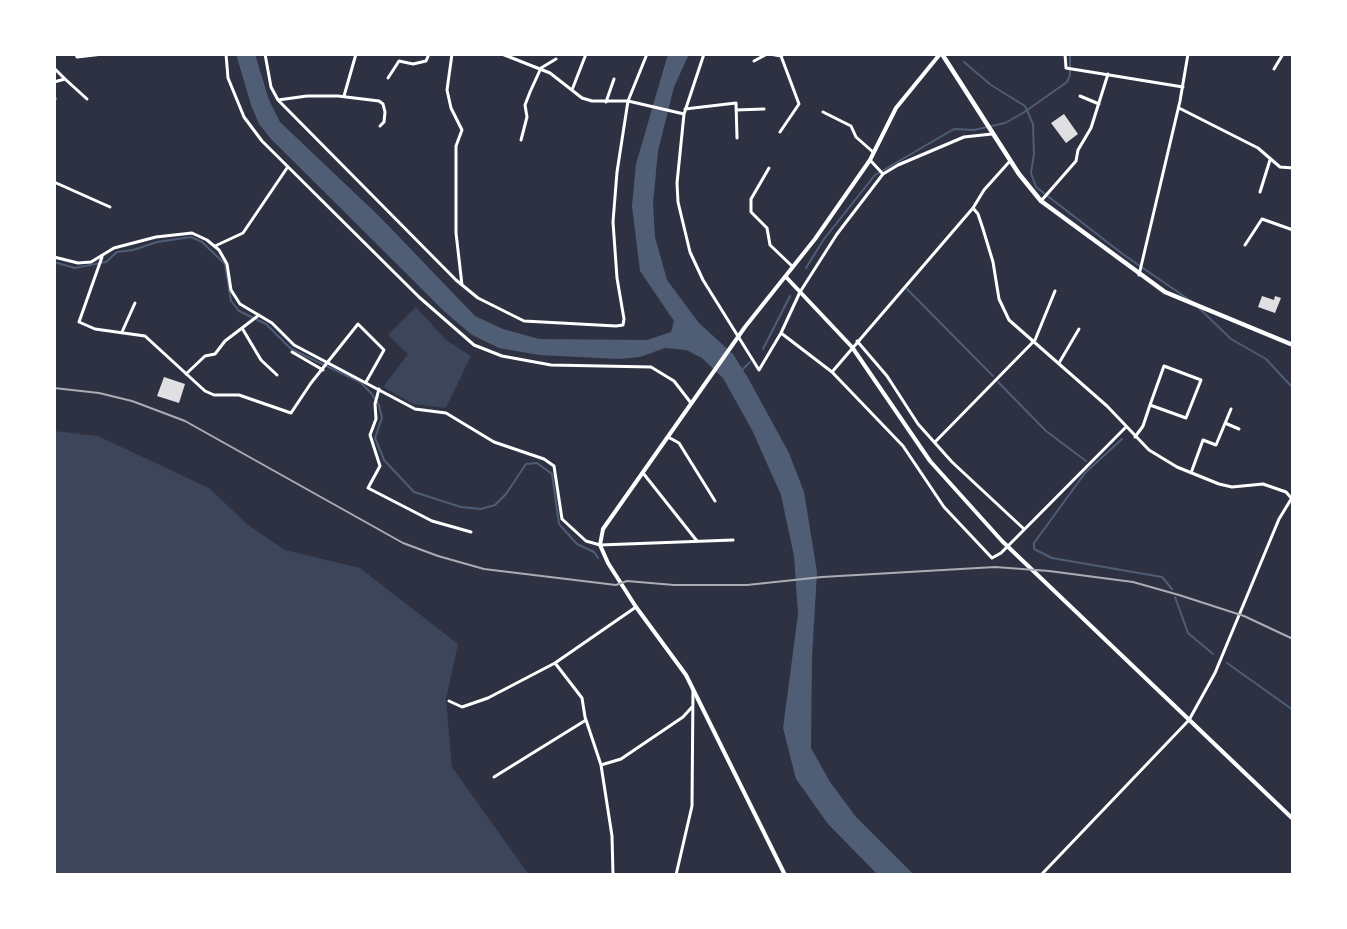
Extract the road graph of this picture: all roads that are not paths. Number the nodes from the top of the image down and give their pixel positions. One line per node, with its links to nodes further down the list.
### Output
1 (76, 54): 2 (street)
2 (103, 54)
3 (226, 54): 51 (street)
4 (266, 54): 33 (street)
5 (356, 54): 30 (street)
6 (429, 54): 24 (street)
7 (452, 54): 68 (street)
8 (502, 54): 21 (street)
9 (586, 54): 29 (street)
10 (647, 54): 34 (street)
11 (704, 54): 40 (street)
12 (769, 54): 17 (street); 19 (street)
13 (941, 54): 44 (main road); 47 (street)
14 (1065, 54): 23 (street)
15 (1188, 54): 28 (street)
16 (1283, 54): 22 (street)
17 (783, 55): 43 (street)
18 (556, 59): 21 (street)
19 (754, 61)
20 (54, 68): 25 (street)
21 (542, 68): 29 (street); 46 (street)
22 (1274, 69)
23 (1108, 74): 28 (street); 36 (street)
24 (388, 78)
25 (65, 79): 27 (street); 32 (street)
26 (614, 79): 35 (street)
27 (54, 82)
28 (1183, 87): 37 (street)
29 (572, 90): 35 (street)
30 (344, 96): 33 (street); 42 (street)
31 (1080, 96): 36 (street)
32 (87, 99)
33 (279, 100): 68 (street)
34 (628, 101): 35 (street); 40 (street); 68 (street)
35 (606, 102)
36 (1099, 104): 57 (street)
37 (1179, 108): 48 (street); 66 (street)
38 (764, 109): 39 (street)
39 (736, 110): 40 (street); 45 (street)
40 (685, 111): 77 (street)
41 (823, 112): 47 (street)
42 (380, 126)
43 (780, 132)
44 (993, 134): 50 (main road); 54 (street)
45 (736, 138)
46 (521, 140)
47 (873, 152): 49 (street)
48 (1271, 159): 53 (street); 56 (street)
49 (870, 160): 54 (street); 65 (street)
50 (1010, 161): 57 (main road); 59 (street)
51 (287, 168): 62 (street); 91 (street)
52 (769, 168): 65 (street)
53 (1293, 168)
54 (883, 174): 70 (street)
55 (55, 184): 58 (street)
56 (1260, 192)
57 (1041, 201): 66 (main road)
58 (110, 207)
59 (973, 208): 78 (street); 79 (street)
60 (1293, 230): 61 (street)
61 (1245, 244)
62 (215, 246): 64 (street); 72 (street)
63 (54, 257): 64 (street)
64 (101, 258): 75 (street)
65 (793, 267): 67 (street)
66 (1140, 273): 80 (main road)
67 (786, 277): 70 (street); 77 (street)
68 (462, 285)
69 (1055, 291): 78 (street)
70 (800, 292): 76 (street); 81 (street)
71 (135, 303): 75 (street)
72 (259, 315): 73 (street); 83 (street)
73 (242, 328): 87 (street); 88 (street)
74 (1078, 329): 84 (street)
75 (122, 332): 87 (street)
76 (781, 333): 77 (street); 86 (street)
77 (739, 335): 91 (street)
78 (1035, 340): 84 (street); 99 (street)
79 (857, 341): 81 (street); 99 (street)
80 (1293, 345)
81 (852, 346): 86 (street); 115 (street)
82 (291, 352): 85 (street)
83 (329, 363): 85 (street); 89 (street); 89 (street)
84 (1059, 363): 95 (street)
85 (323, 370): 87 (street)
86 (832, 372): 104 (street)
87 (186, 374)
88 (277, 375)
89 (366, 382): 90 (street)
90 (379, 389): 105 (street); 108 (street)
91 (692, 402): 98 (street)
92 (1149, 405): 92 (street); 97 (street)
93 (1231, 409): 94 (street)
94 (1225, 423): 96 (street); 101 (street)
95 (1125, 428): 97 (street); 104 (street)
96 (1239, 429)
97 (1135, 437): 101 (street)
98 (668, 438): 100 (street); 103 (street)
99 (936, 442): 104 (street)
100 (643, 473): 107 (street); 108 (street)
101 (1191, 473): 102 (street)
102 (1292, 498): 115 (street)
103 (715, 501)
104 (1025, 529)
105 (471, 532)
106 (733, 540): 107 (street)
107 (697, 541): 108 (street)
108 (600, 545): 109 (street)
109 (636, 606): 110 (street); 111 (street)
110 (555, 663): 112 (street); 114 (street)
111 (693, 687): 113 (street); 121 (street)
112 (449, 701)
113 (692, 707): 116 (street); 120 (street)
114 (586, 720): 116 (street); 117 (street)
115 (1189, 720): 118 (street); 122 (street)
116 (601, 765): 119 (street)
117 (494, 777)
118 (1293, 819)
119 (613, 875)
120 (676, 875)
121 (785, 875)
122 (1041, 875)

